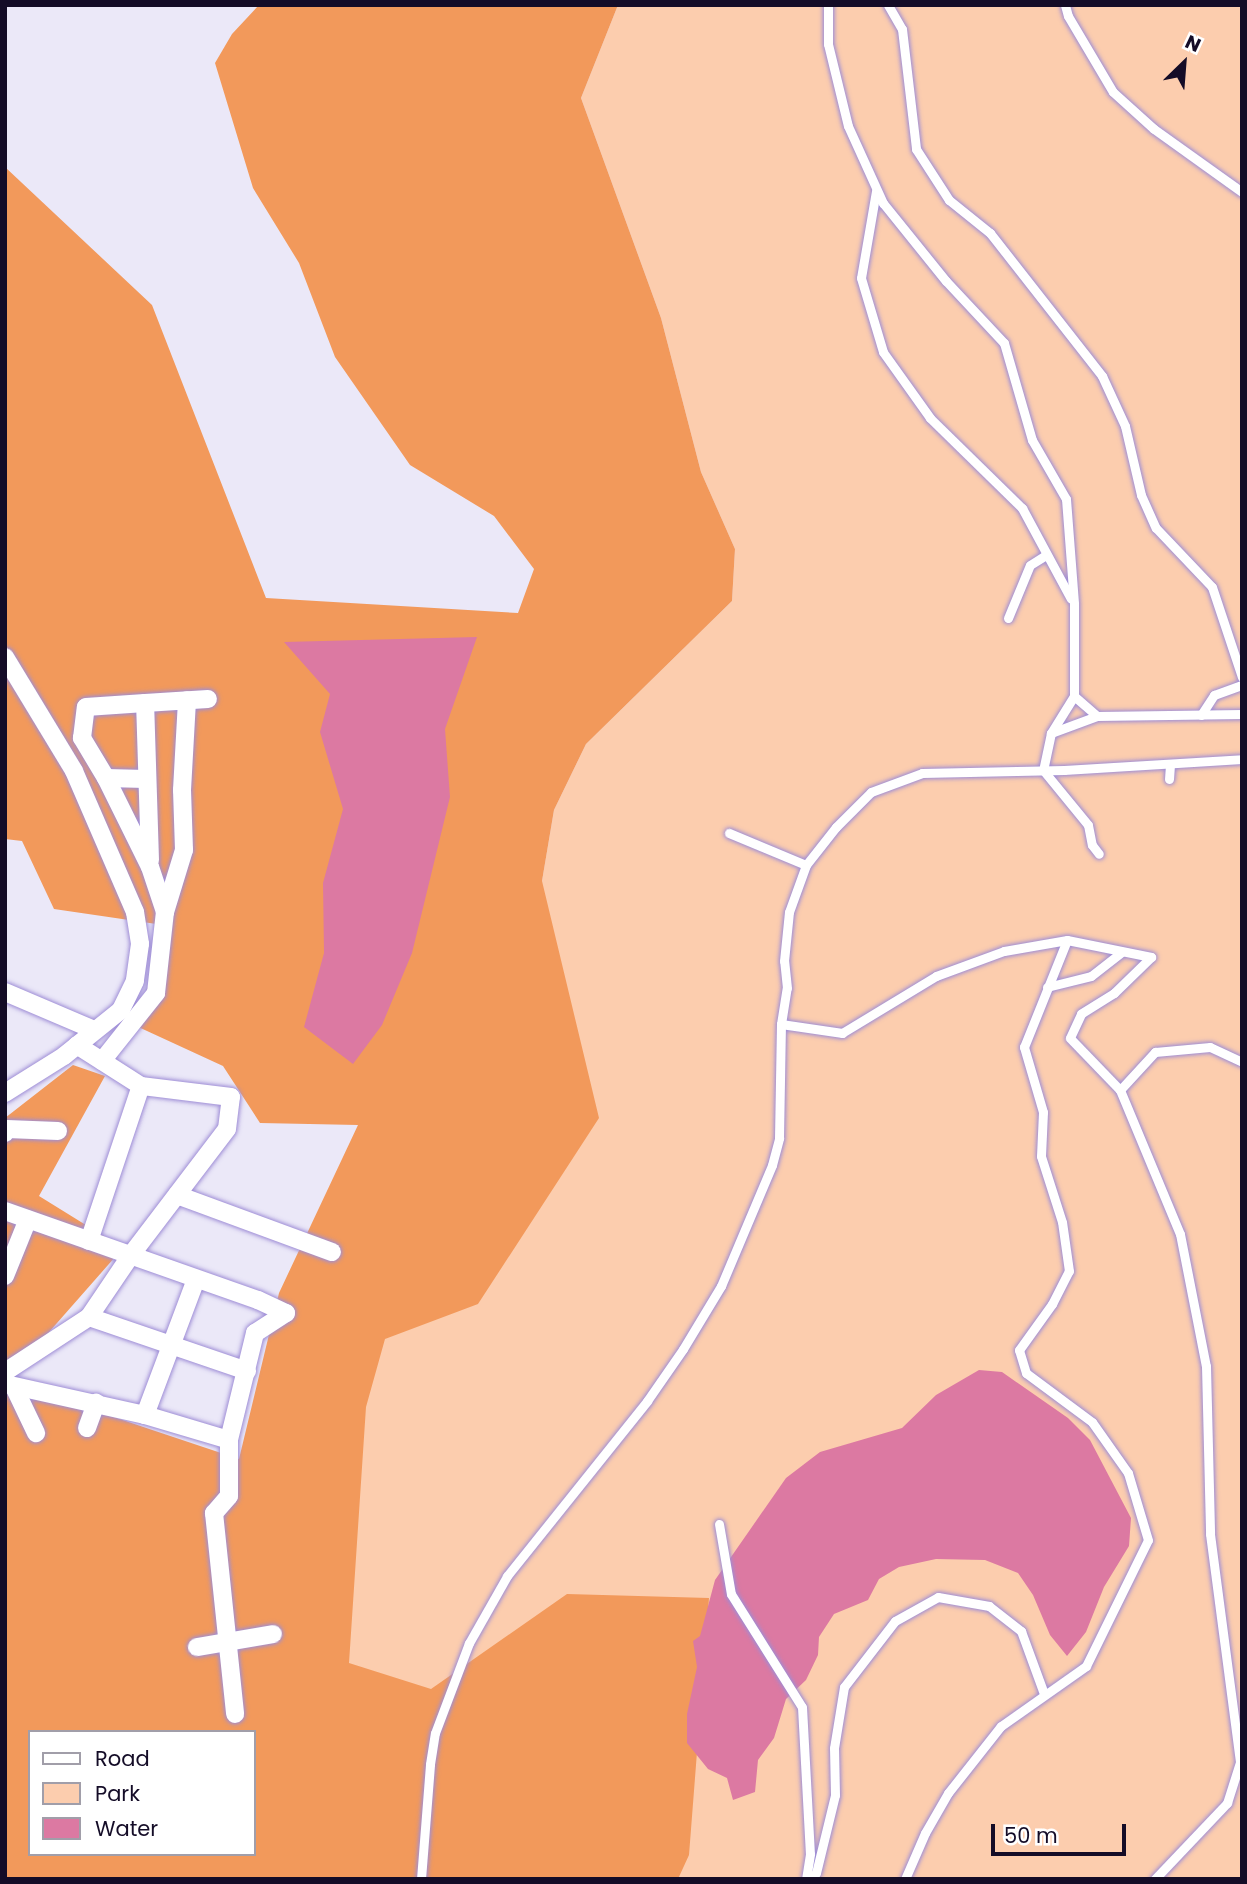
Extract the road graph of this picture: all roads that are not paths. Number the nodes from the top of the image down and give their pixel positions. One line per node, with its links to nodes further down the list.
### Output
1 (828, 5): 4 (lane)
2 (888, 5): 10 (lane)
3 (1065, 5): 5 (lane)
4 (877, 189): 6 (lane); 7 (lane)
5 (1242, 192)
6 (1046, 555): 7 (lane); 8 (lane)
7 (1074, 604): 12 (lane)
8 (1008, 618)
9 (5, 657): 36 (street)
10 (1242, 677)
11 (1242, 685): 17 (lane)
12 (1074, 695): 18 (lane); 19 (lane)
13 (208, 699): 14 (street)
14 (187, 700): 15 (street); 30 (street)
15 (145, 703): 23 (street); 24 (street)
16 (1242, 714): 17 (lane)
17 (1201, 715): 18 (lane)
18 (1097, 716): 19 (lane)
19 (1051, 733): 22 (lane)
20 (1242, 759): 21 (lane)
21 (1170, 764): 22 (lane); 25 (lane)
22 (1043, 770): 27 (lane); 28 (lane)
23 (106, 778): 24 (street); 29 (street)
24 (146, 779): 29 (street)
25 (1169, 779)
26 (729, 833): 28 (lane)
27 (1099, 854)
28 (806, 866): 35 (lane)
29 (150, 867): 30 (street)
30 (165, 912): 38 (street)
31 (1067, 940): 32 (lane); 33 (lane); 35 (lane)
32 (1122, 952): 33 (lane); 41 (lane)
33 (1047, 986): 67 (lane)
34 (5, 992): 36 (street)
35 (781, 1024): 69 (lane)
36 (94, 1030): 37 (street)
37 (76, 1045): 38 (street); 42 (street)
38 (102, 1061): 40 (street)
39 (1242, 1062): 41 (lane)
40 (141, 1086): 45 (street); 48 (street)
41 (1120, 1090): 72 (lane)
42 (5, 1093)
43 (58, 1130): 44 (street)
44 (5, 1133)
45 (177, 1195): 49 (street); 50 (street)
46 (5, 1210): 47 (street)
47 (28, 1219): 48 (street); 51 (street)
48 (89, 1241): 50 (street)
49 (332, 1252)
50 (131, 1255): 52 (street); 53 (street)
51 (5, 1276)
52 (196, 1279): 54 (street); 55 (street)
53 (89, 1317): 54 (street); 56 (street)
54 (171, 1345): 55 (street); 59 (street)
55 (247, 1371): 62 (street)
56 (5, 1372)
57 (10, 1386): 58 (street); 61 (street)
58 (96, 1403): 59 (street); 60 (street)
59 (145, 1415): 62 (street)
60 (88, 1428)
61 (36, 1433)
62 (229, 1440): 65 (street)
63 (719, 1524): 70 (lane)
64 (273, 1634): 65 (street)
65 (226, 1643): 66 (street); 68 (street)
66 (197, 1647)
67 (1044, 1694): 70 (lane); 71 (lane)
68 (235, 1714)
69 (421, 1879)
70 (808, 1879)
71 (905, 1879)
72 (1155, 1879)

